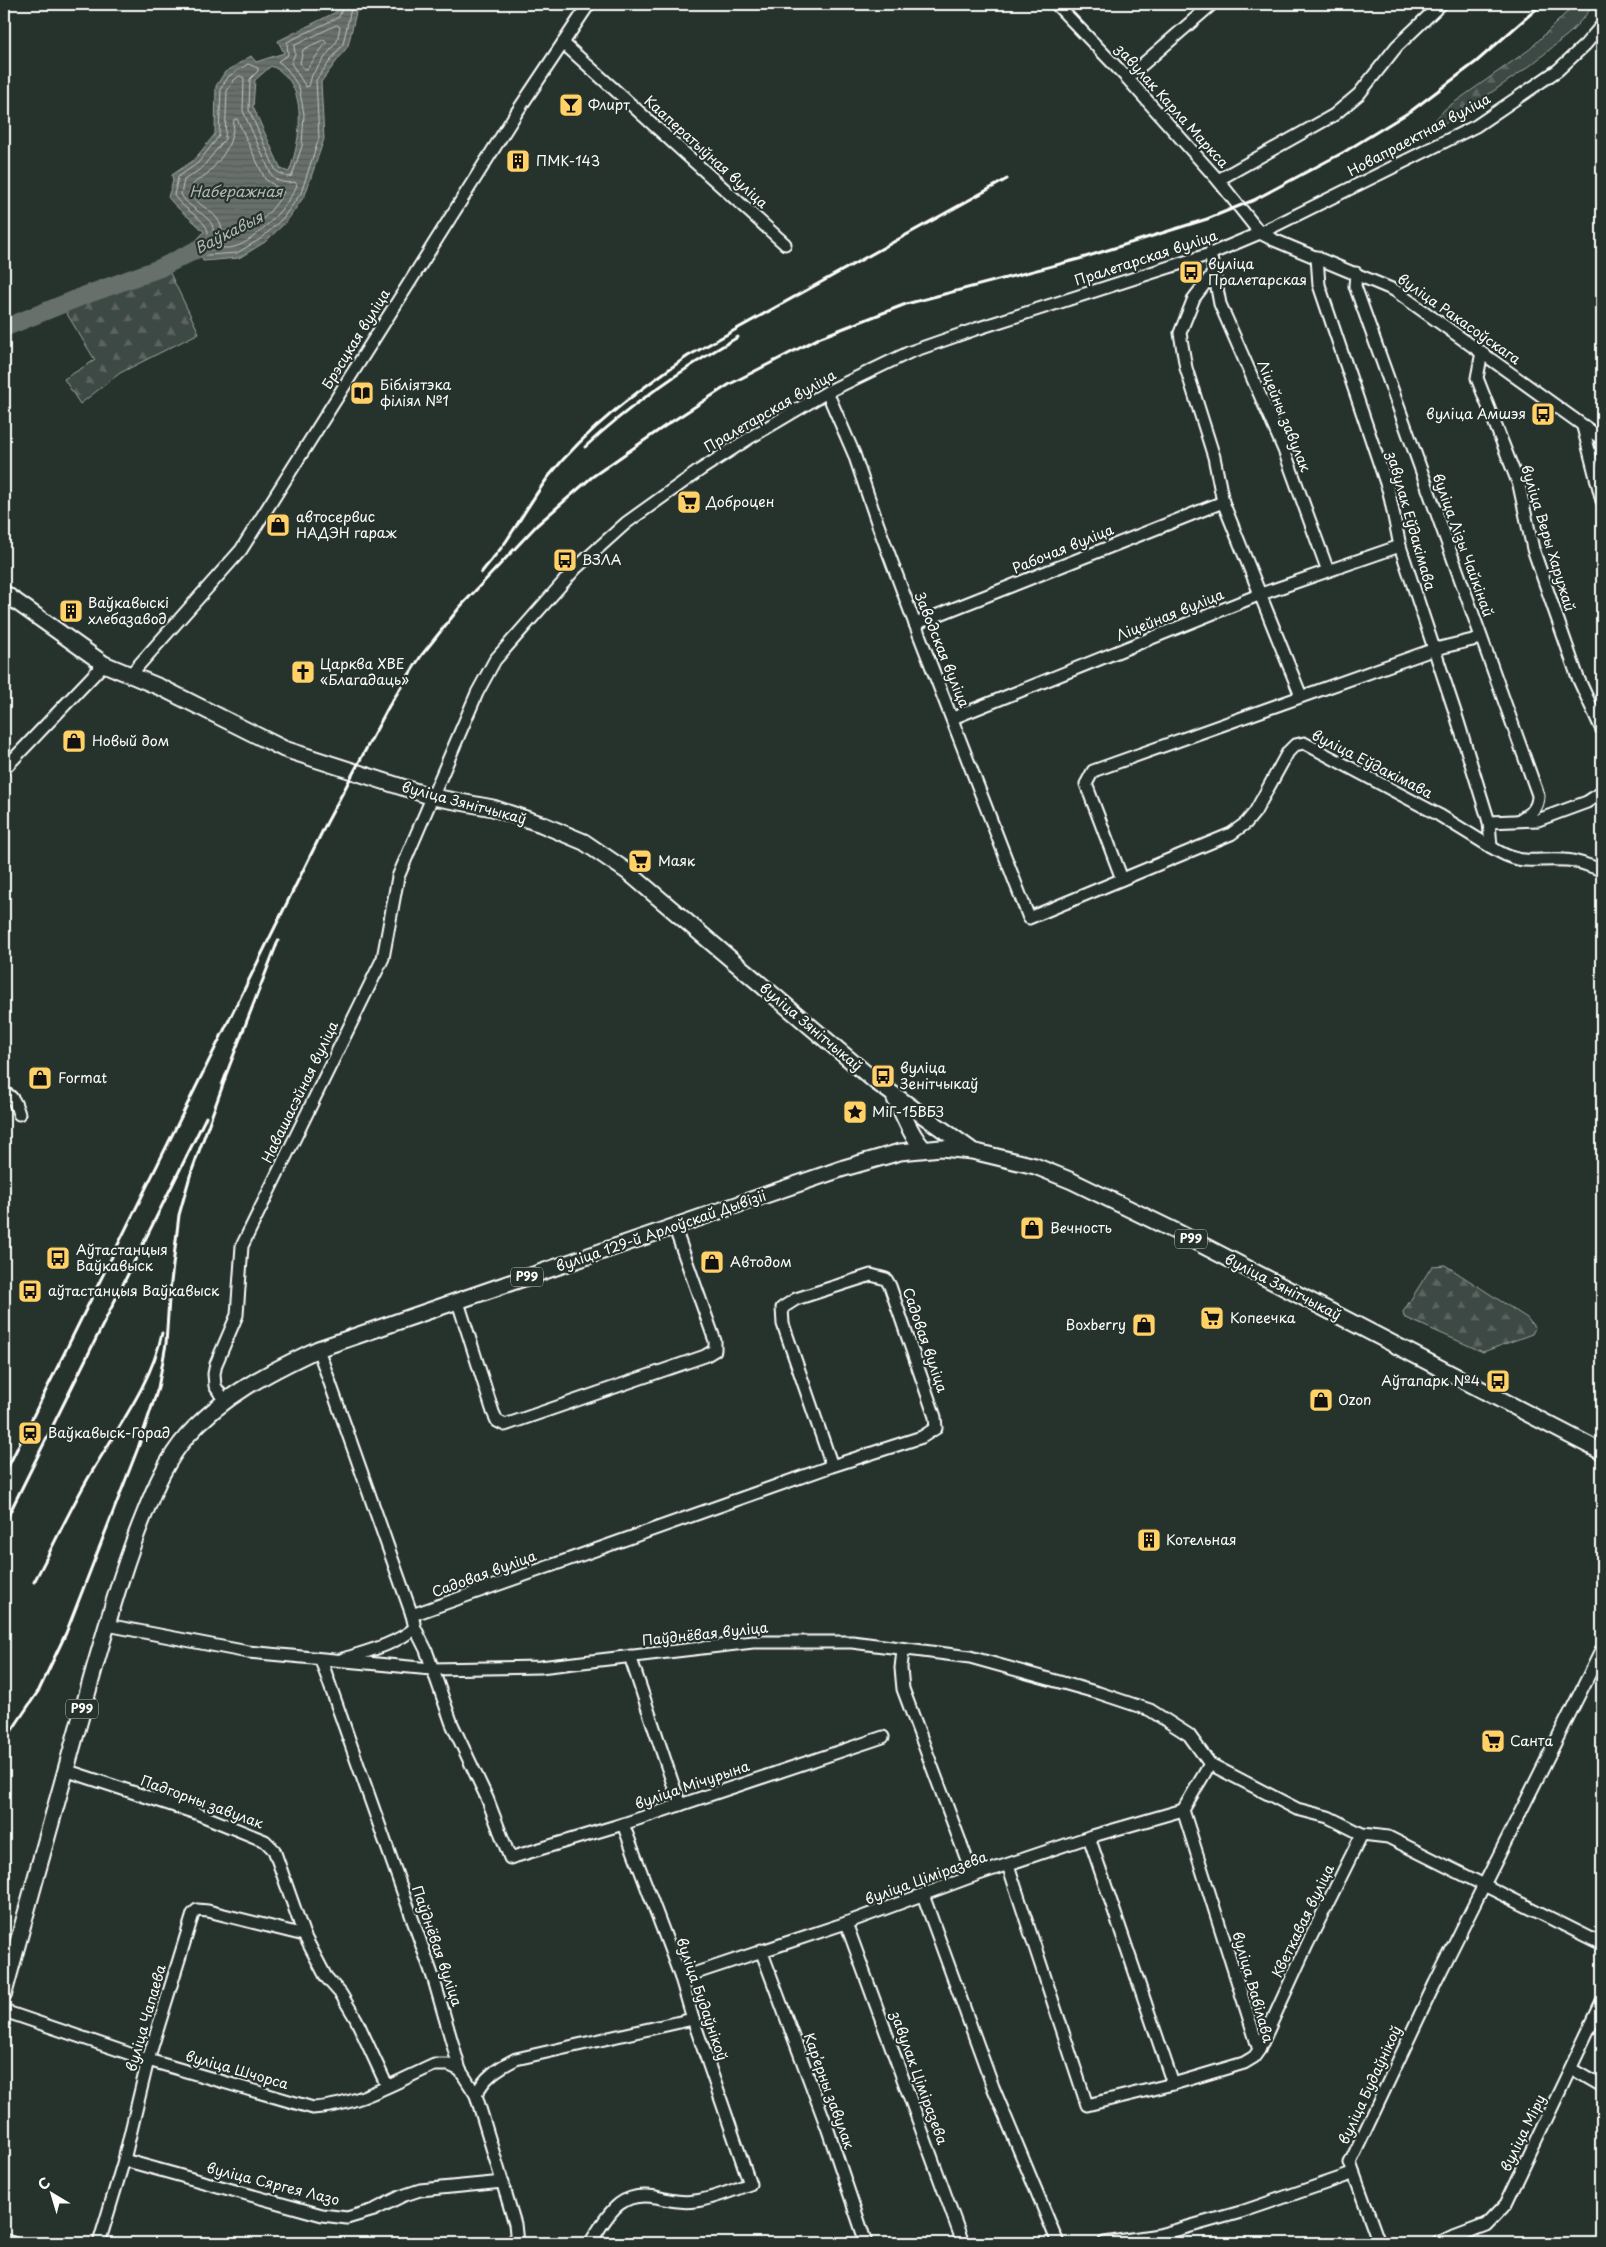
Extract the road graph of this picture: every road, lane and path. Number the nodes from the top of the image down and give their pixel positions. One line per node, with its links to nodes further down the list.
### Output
1 (589, 4): 6 (street, Брэсцкая вуліца)
2 (1056, 4): 7 (street, завулак Карла Маркса)
3 (1212, 4): 7 (street)
4 (1441, 4): 8 (street)
5 (1602, 25): 9 (street, Новапраектная вуліца)
6 (563, 43): 10 (street, Кааператыўная вуліца); 29 (street, Брэсцкая вуліца)
7 (1127, 78): 8 (street, завулак Карла Маркса)
8 (1218, 180): 9 (street, завулак Карла Маркса)
9 (1260, 233): 11 (street, Пралетарская вуліца); 12 (street, вуліца Ракасоўскага)
10 (785, 244)
11 (1210, 254): 13 (street); 16 (street, Пралетарская вуліца)
12 (1317, 257): 14 (street, вуліца Ракасоўскага); 21 (street, завулак Еўдакімава)
13 (1214, 272): 20 (street); 22 (street, Ліцейны завулак)
14 (1356, 273): 15 (street, вуліца Ракасоўскага); 26 (street, вуліца Лізы Чайкінай)
15 (1482, 352): 17 (street, вуліца Ракасоўскага); 32 (street, вуліца Веры Харужай)
16 (827, 392): 25 (street, Заводская вуліца); 35 (street, Пралетарская вуліца)
17 (1583, 427): 18 (street, вуліца Ракасоўскага); 19 (street)
18 (1602, 439)
19 (1602, 501)
20 (1223, 502): 24 (street); 25 (street, Рабочая вуліца)
21 (1400, 546): 22 (street, Ліцейная вуліца); 27 (street, завулак Еўдакімава)
22 (1328, 571): 24 (street, Ліцейная вуліца)
23 (4, 593): 28 (main road, вуліца Зянітчыкаў)
24 (1261, 594): 30 (street); 31 (street, Ліцейная вуліца)
25 (915, 624): 31 (street, Заводская вуліца)
26 (1481, 638): 27 (street); 36 (street, вуліца Лізы Чайкінай)
27 (1435, 649): 30 (street); 37 (street, завулак Еўдакімава)
28 (104, 664): 29 (main road, вуліца Зянітчыкаў); 33 (street)
29 (130, 675): 35 (main road, вуліца Зянітчыкаў)
30 (1301, 696): 40 (street)
31 (953, 718): 41 (street, Заводская вуліца)
32 (1602, 730)
33 (4, 769)
34 (1602, 792): 36 (street)
35 (433, 797): 43 (main road, вуліца Зянітчыкаў); 53 (street, Навашасэйная вуліца)
36 (1521, 819): 37 (street)
37 (1489, 822): 38 (street)
38 (1491, 846): 39 (street); 40 (street, вуліца Еўдакімава)
39 (1602, 870)
40 (1122, 879): 41 (street, вуліца Еўдакімава)
41 (1029, 918)
42 (4, 1093): 44 (street)
43 (893, 1095): 45 (main road, вуліца Зянітчыкаў); 46 (main road)
44 (19, 1114)
45 (929, 1121): 47 (main road); 48 (main road, вуліца Зянітчыкаў)
46 (907, 1126): 47 (main road); 49 (main road)
47 (923, 1148): 48 (main road, вуліца Зянітчыкаў / Р99); 49 (main road, вуліца Зянітчыкаў / Р99)
48 (972, 1150): 54 (main road, вуліца Зянітчыкаў / Р99)
49 (888, 1155): 50 (main road, вуліца 129-й Арлоўскай Дывізіі / Р99)
50 (674, 1226): 51 (main road, вуліца 129-й Арлоўскай Дывізіі / Р99); 51 (street)
51 (458, 1302): 52 (main road, вуліца 129-й Арлоўскай Дывізіі / Р99)
52 (318, 1349): 53 (main road, вуліца 129-й Арлоўскай Дывізіі / Р99); 56 (street)
53 (226, 1401): 57 (main road, вуліца 129-й Арлоўскай Дывізіі / Р99)
54 (1602, 1452)
55 (832, 1466): 55 (street, Садовая вуліца); 56 (street, Садовая вуліца)
56 (412, 1615): 58 (street)
57 (106, 1625): 62 (street, Паўднёвая вуліца); 67 (main road, вуліца 129-й Арлоўскай Дывізіі / Р99)
58 (414, 1628): 63 (street); 64 (street)
59 (1602, 1649): 75 (street, вуліца Будаўнікоў)
60 (903, 1650): 61 (street, Паўднёвая вуліца); 66 (street, Паўднёвая вуліца); 74 (street)
61 (630, 1656): 64 (street, Паўднёвая вуліца); 68 (street)
62 (321, 1660): 63 (street, Паўднёвая вуліца); 89 (street, Паўднёвая вуліца)
63 (337, 1661): 64 (street, Паўднёвая вуліца)
64 (431, 1669): 70 (street, вуліца Мічурына)
65 (883, 1737): 68 (street, вуліца Мічурына)
66 (1210, 1764): 69 (street); 71 (street)
67 (65, 1770): 78 (street, Падгорны завулак); 82 (main road, вуліца 129-й Арлоўскай Дывізіі / Р99)
68 (680, 1804): 70 (street, вуліца Мічурына)
69 (1183, 1810): 72 (street, вуліца Ціміразева); 86 (street, вуліца Вавілава)
70 (623, 1824): 81 (street, вуліца Будаўнікоў)
71 (1362, 1834): 75 (street); 86 (street, Кветкавая вуліца)
72 (1089, 1837): 73 (street, вуліца Ціміразева); 90 (street)
73 (1008, 1865): 74 (street, вуліца Ціміразева); 90 (street, вуліца Вавілава)
74 (973, 1876): 76 (street, вуліца Ціміразева)
75 (1483, 1886): 79 (street); 95 (street, вуліца Будаўнікоў)
76 (923, 1895): 77 (street, вуліца Ціміразева); 104 (street)
77 (846, 1923): 80 (street, вуліца Ціміразева); 103 (street, завулак Ціміразева)
78 (304, 1935): 87 (street, вуліца Чапаева); 91 (street, Падгорны завулак)
79 (1602, 1944)
80 (761, 1950): 81 (street, вуліца Ціміразева); 102 (street, Карʼерны завулак)
81 (681, 1978): 85 (street, вуліца Будаўнікоў)
82 (4, 1993)
83 (1602, 2002): 88 (street, вуліца Міру)
84 (4, 2011): 87 (street, вуліца Шчорса)
85 (693, 2020): 93 (street); 101 (street, вуліца Будаўнікоў)
86 (1259, 2050): 90 (street, вуліца Вавілава)
87 (148, 2060): 91 (street, вуліца Шчорса); 94 (street, вуліца Чапаева)
88 (1571, 2069): 92 (street); 107 (street, вуліца Міру)
89 (460, 2070): 91 (street, вуліца Шчорса); 93 (street, Паўднёвая вуліца)
90 (1173, 2084)
91 (387, 2086)
92 (1602, 2087)
93 (476, 2095): 96 (street, Паўднёвая вуліца)
94 (124, 2160): 96 (street, вуліца Сяргея Лазо); 99 (street, вуліца Чапаева)
95 (1352, 2174): 105 (street); 106 (street)
96 (503, 2182): 100 (street, Паўднёвая вуліца)
97 (4, 2240): 98 (street)
98 (13, 2243)
99 (99, 2243)
100 (517, 2243)
101 (590, 2243)
102 (866, 2243)
103 (963, 2243)
104 (1058, 2243)
105 (1104, 2243)
106 (1379, 2243)
107 (1438, 2243)

